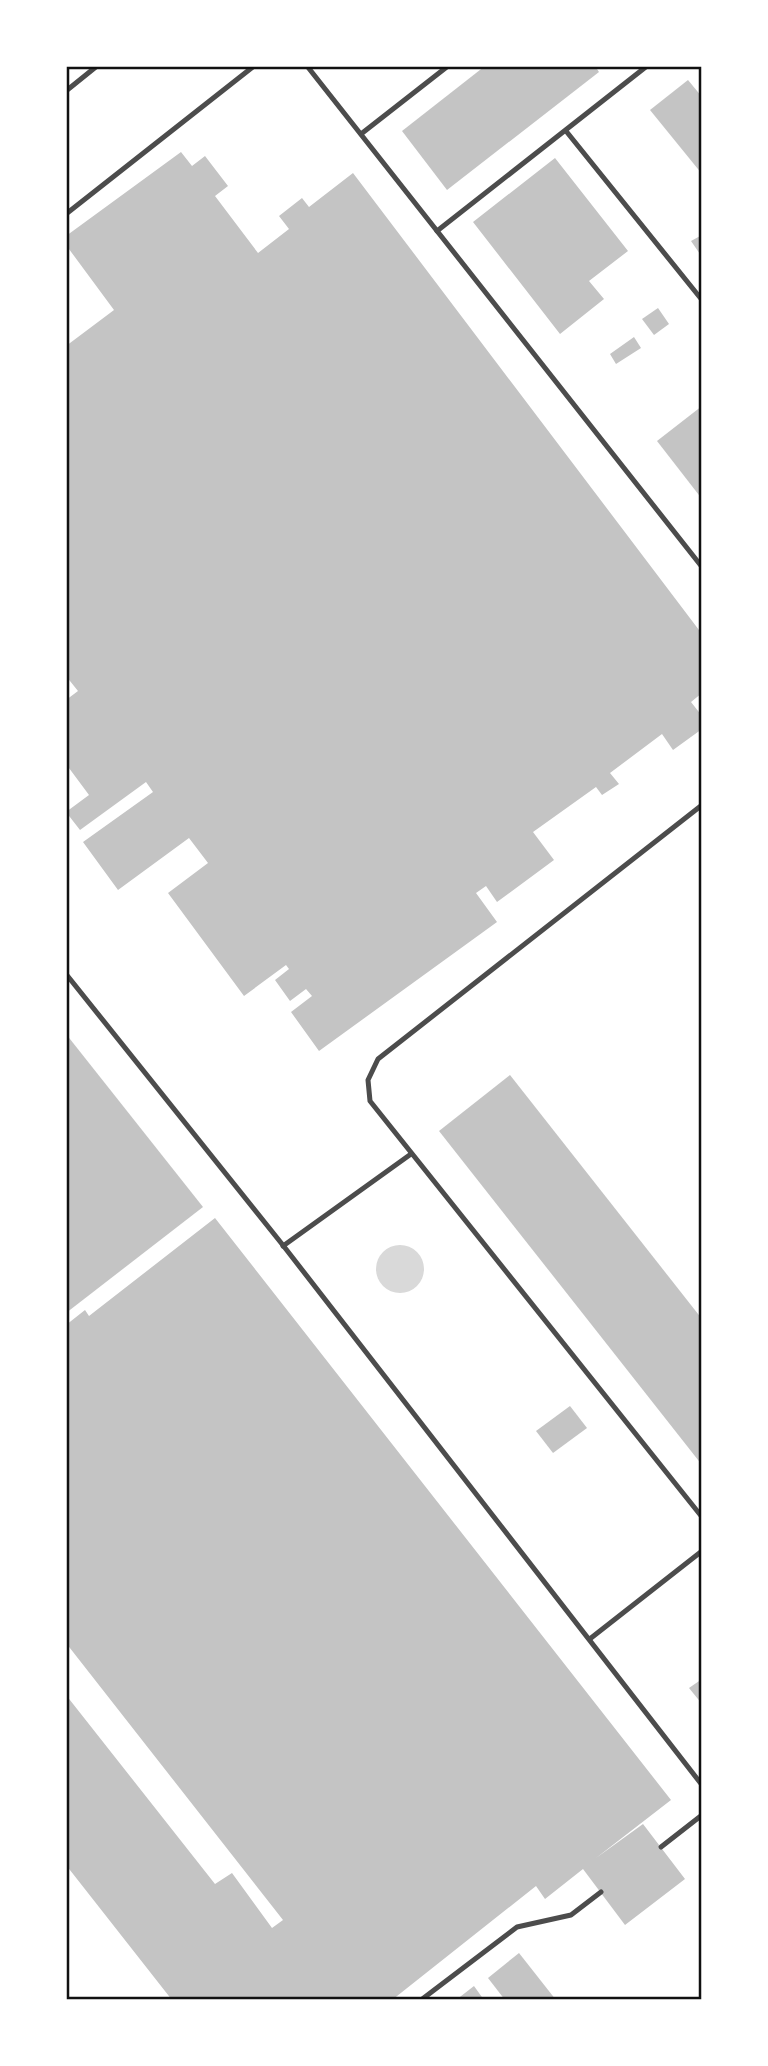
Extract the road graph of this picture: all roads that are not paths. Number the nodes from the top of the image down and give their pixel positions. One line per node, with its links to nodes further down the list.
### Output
1 (97, 66): 6 (lane)
2 (254, 66): 9 (lane)
3 (307, 66): 8 (lane)
4 (448, 66): 8 (lane)
5 (647, 66): 7 (lane)
6 (66, 91)
7 (566, 131): 10 (lane); 11 (lane)
8 (361, 134): 10 (lane)
9 (66, 214)
10 (436, 231): 12 (lane)
11 (702, 300)
12 (702, 567)
13 (702, 805): 15 (lane)
14 (66, 974): 16 (lane)
15 (411, 1154): 16 (lane); 17 (lane)
16 (283, 1245): 19 (lane)
17 (702, 1517)
18 (702, 1551): 19 (lane)
19 (591, 1638): 20 (lane)
20 (702, 1785)
21 (702, 1815): 22 (lane)
22 (661, 1847)
23 (601, 1892): 24 (lane)
24 (421, 2000)

